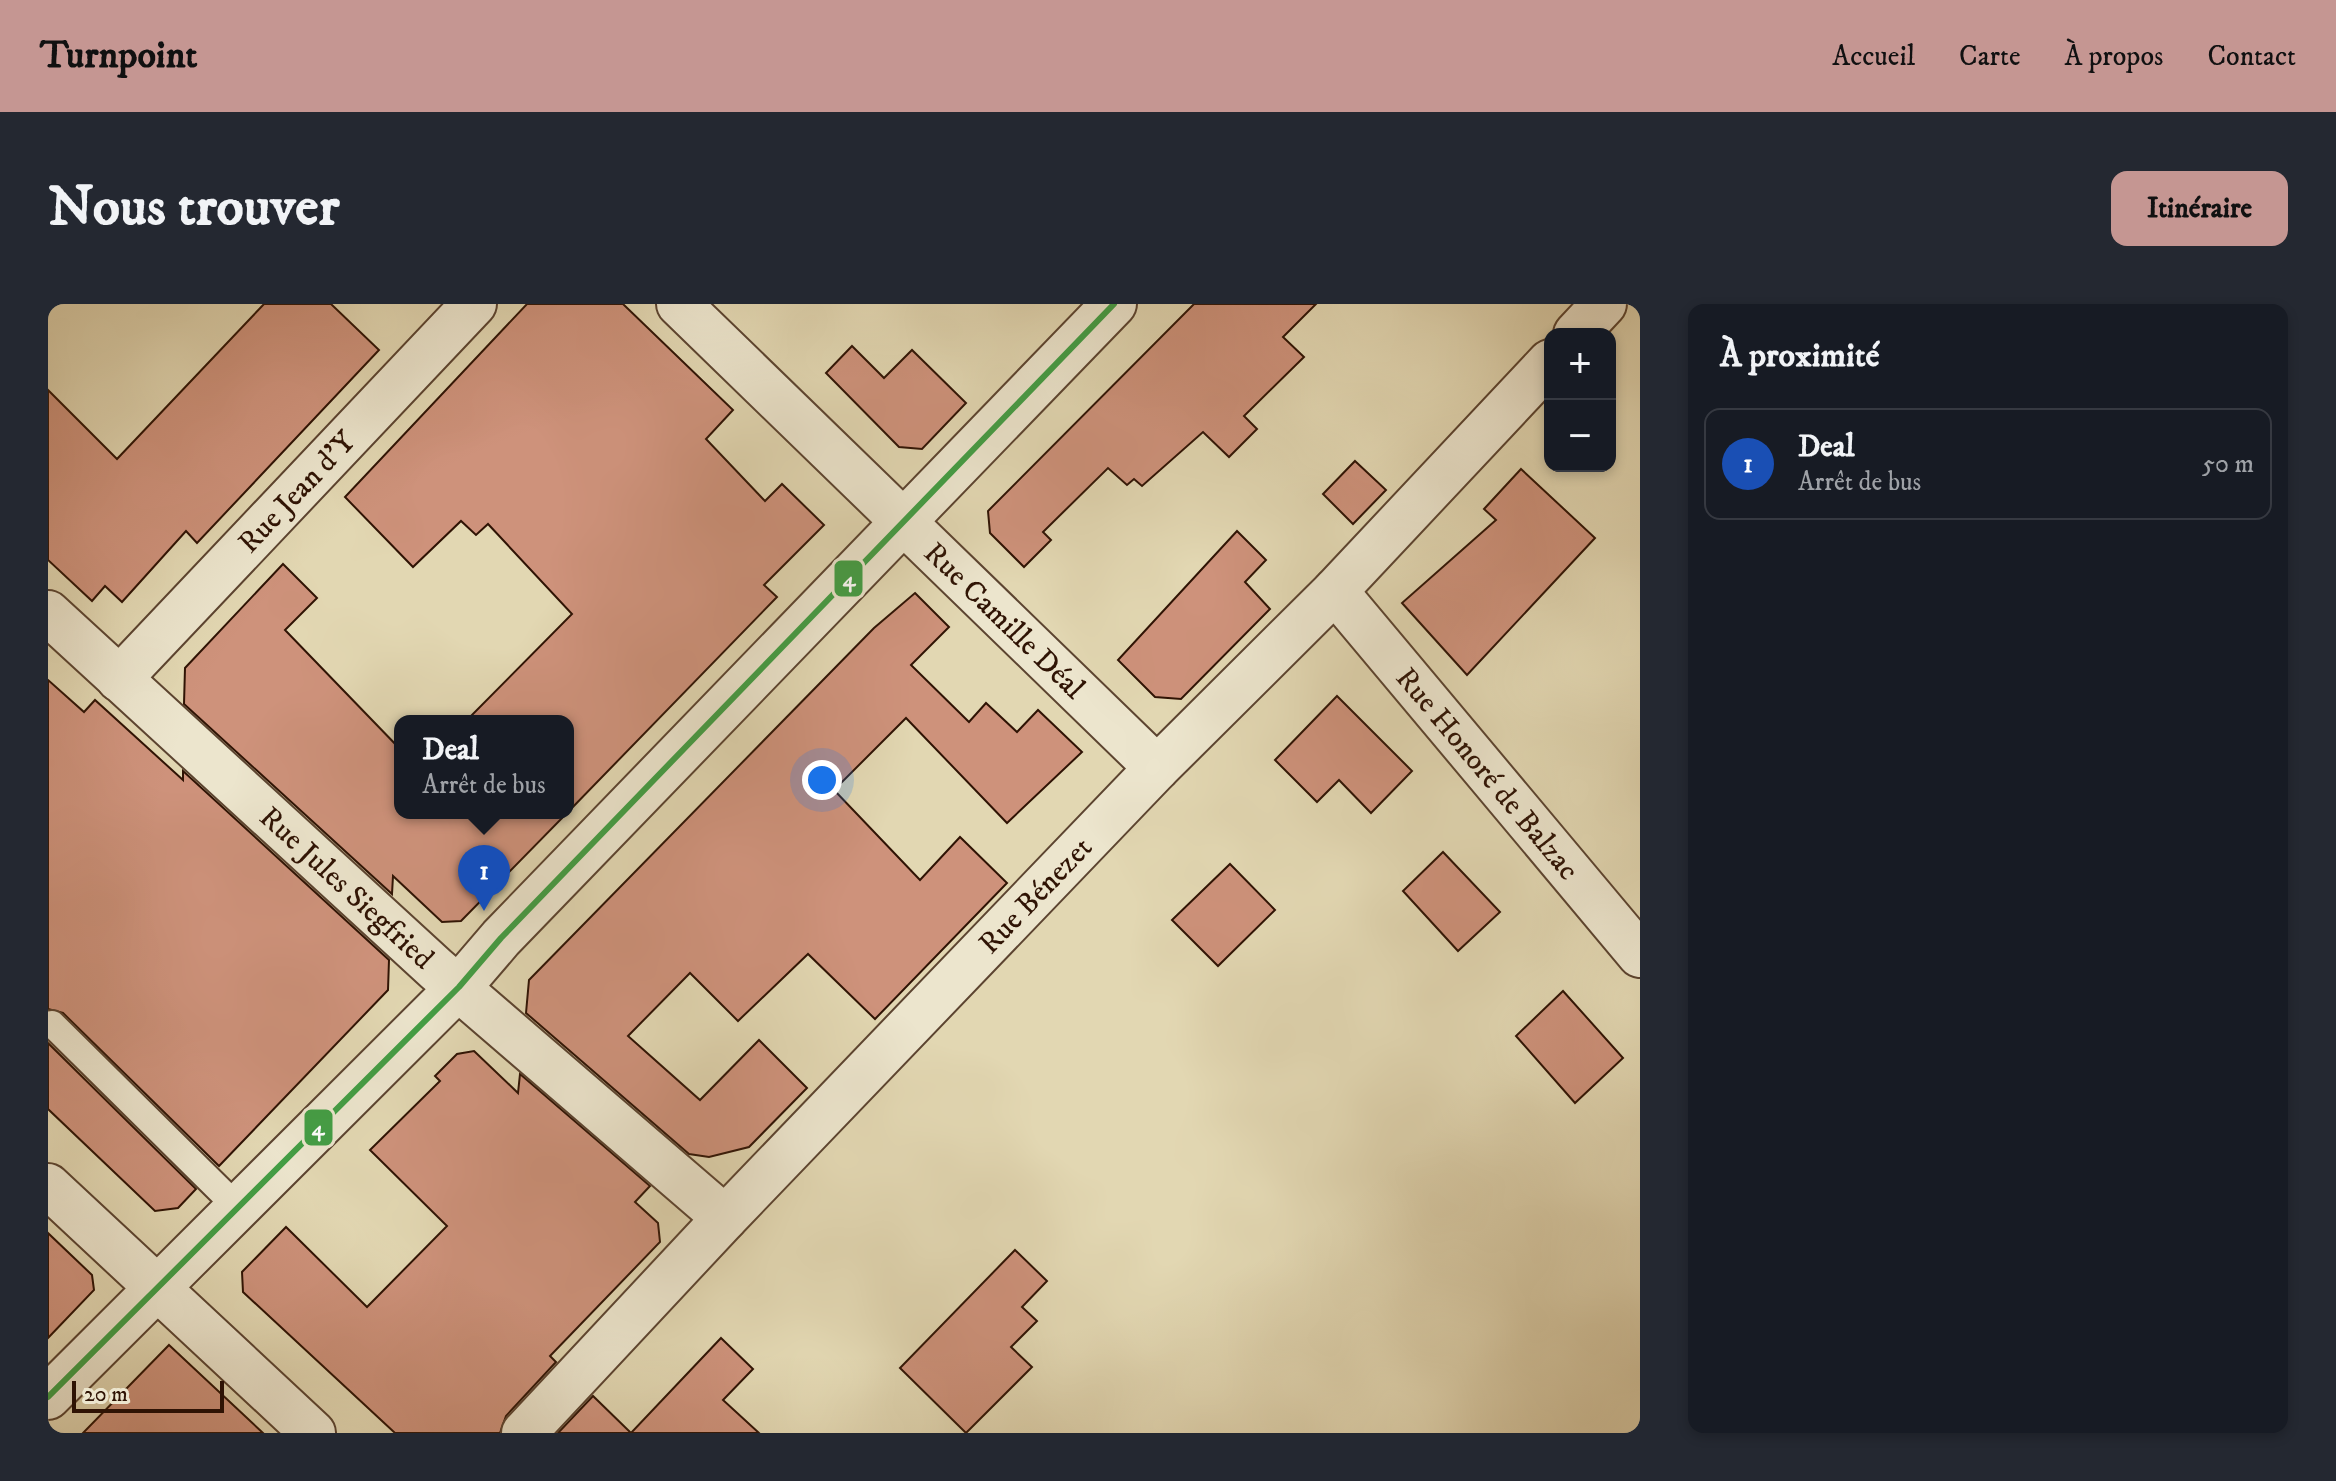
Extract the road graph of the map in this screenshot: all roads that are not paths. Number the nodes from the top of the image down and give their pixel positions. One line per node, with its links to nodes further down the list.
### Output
1 (474, 304): 10 (street, Rue Jean d'Y)
2 (679, 304): 7 (street, Rue Camille Déal)
3 (1114, 304): 7 (street)
4 (1604, 304): 5 (street)
5 (1582, 328)
6 (1544, 368): 8 (street, Rue Bénezet)
7 (903, 521): 11 (street, Rue Camille Déal); 13 (street)
8 (1335, 591): 11 (street, Rue Bénezet); 12 (street, Rue Honoré de Balzac)
9 (48, 613): 10 (street, Rue Jules Siegfried)
10 (119, 679): 13 (street, Rue Jules Siegfried)
11 (1157, 768): 17 (street, Rue Bénezet)
12 (1635, 936)
13 (459, 987): 16 (street); 17 (street, Rue Jules Siegfried)
14 (52, 1024): 16 (lane)
15 (48, 1186): 18 (street)
16 (237, 1207): 18 (street)
17 (725, 1218): 21 (street, Rue Bénezet)
18 (157, 1287): 19 (street); 20 (street)
19 (48, 1397)
20 (313, 1433)
21 (524, 1433)

